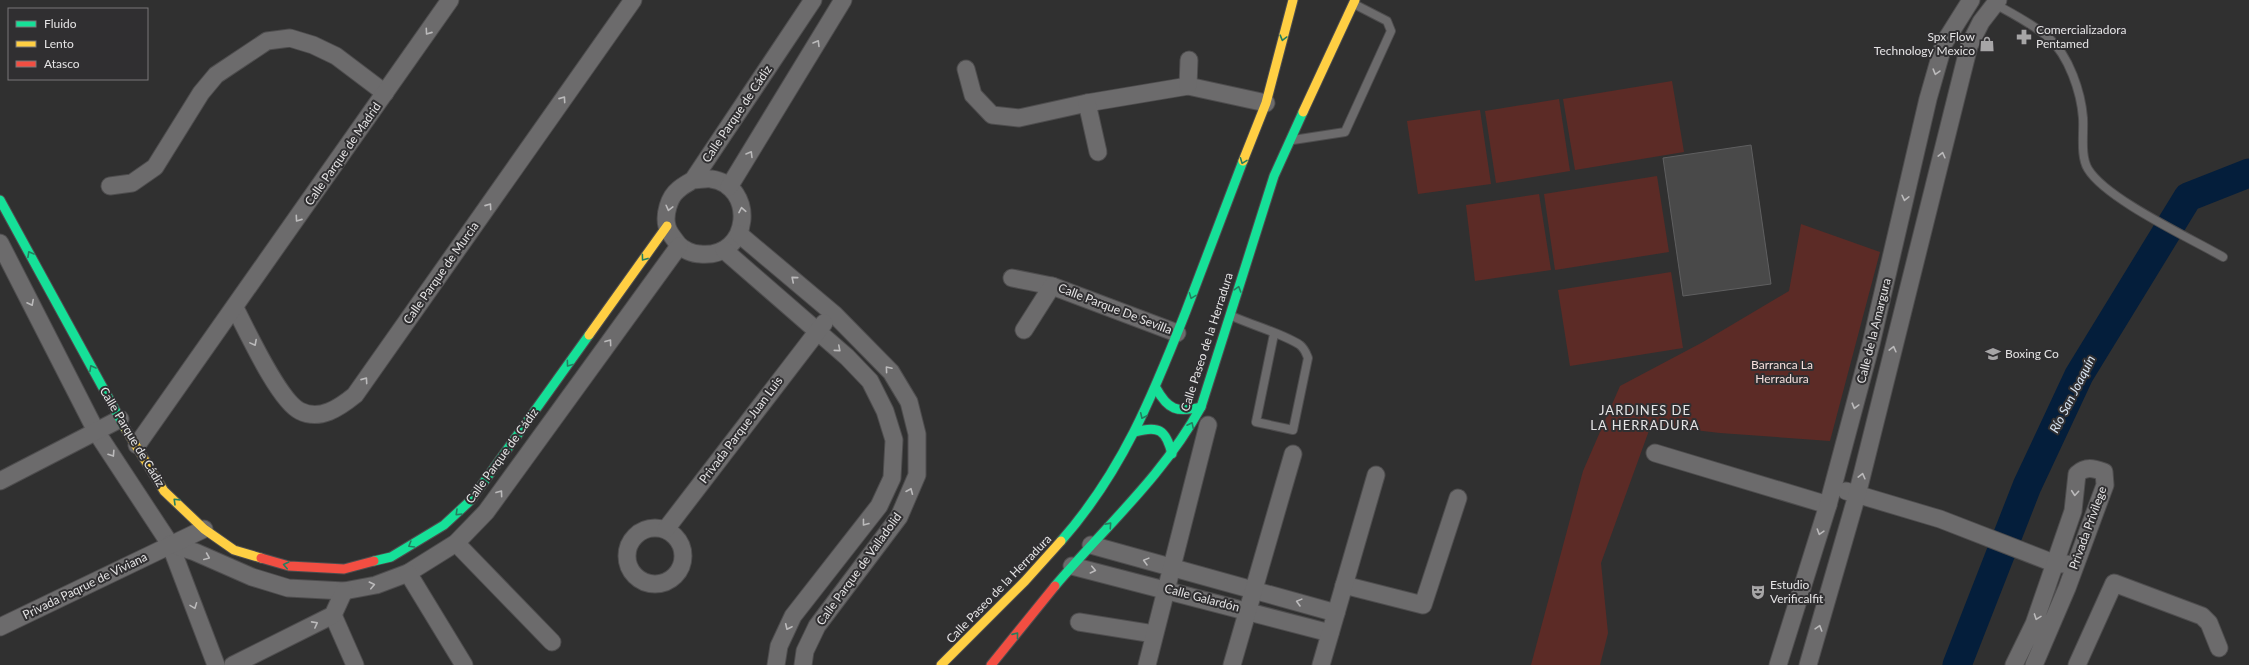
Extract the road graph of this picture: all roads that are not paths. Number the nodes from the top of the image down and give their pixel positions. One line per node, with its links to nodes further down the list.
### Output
1 (450, 0): 12 (street, Calle Parque de Madrid, one-way to 12)
2 (633, 0): 31 (street, Calle Parque de Murcia, one-way to 2)
3 (813, 0): 19 (street, Calle Parque de Cádiz)
4 (843, 0): 21 (street, one-way to 4)
5 (1293, 0): 15 (main road, Calle Paseo de la Herradura, one-way to 15)
6 (1971, 0): 13 (street, Calle de la Amargura, one-way to 13)
7 (1353, 1): 17 (main road, Calle Paseo de la Herradura); 17 (lane)
8 (1997, 2): 16 (street, Calle de la Amargura); 28 (lane)
9 (1189, 60): 11 (street)
10 (966, 69): 14 (street)
11 (1188, 86): 14 (street); 15 (street)
12 (385, 93): 20 (street); 31 (street, Calle Parque de Madrid, one-way to 31)
13 (1928, 99): 16 (street); 50 (street, Calle de la Amargura, one-way to 50)
14 (1087, 103): 18 (street)
15 (1266, 103): 36 (main road, Calle Paseo de la Herradura, one-way to 36)
16 (1954, 104): 51 (street, Calle de la Amargura, one-way to 16)
17 (1291, 140): 33 (main road, Calle Paseo de la Herradura, one-way to 17)
18 (1098, 152)
19 (693, 180): 21 (street); 23 (street, Calle Parque de Cádiz, one-way to 23)
20 (110, 186)
21 (730, 187): 24 (street, one-way to 21)
22 (0, 200): 40 (main road, Calle Parque de Cádiz, one-way to 22)
23 (667, 226): 26 (street); 54 (main road, Calle Parque de Cádiz, one-way to 54)
24 (739, 234): 27 (street); 32 (street, Calle Parque de Valladolid, one-way to 24)
25 (0, 243): 42 (street, Calle Parque de Cádiz, one-way to 42)
26 (679, 246): 27 (street); 56 (street, Calle Parque de Cádiz, one-way to 26)
27 (724, 250): 35 (street, Calle Parque de Valladolid)
28 (2223, 257)
29 (1012, 278): 30 (street, Calle Parque De Sevilla)
30 (1052, 286): 34 (street, Calle Parque De Sevilla); 36 (street, Calle Parque De Sevilla)
31 (235, 308): 44 (street, Calle Parque de Madrid)
32 (834, 314): 35 (street, Privada Parque Juan Luis); 83 (street, Calle Parque de Valladolid, one-way to 32)
33 (1230, 315): 37 (lane); 39 (main road, Calle Paseo de la Herradura)
34 (1024, 330)
35 (817, 331): 55 (street, Privada Parque Juan Luis); 82 (street, Calle Parque de Valladolid, one-way to 82)
36 (1177, 333): 38 (main road, Calle Paseo de la Herradura)
37 (1274, 334): 37 (lane)
38 (1156, 388): 39 (main road); 43 (main road, Calle Paseo de la Herradura, one-way to 43)
39 (1201, 406): 46 (main road, Calle Paseo de la Herradura, one-way to 39)
40 (120, 419): 42 (street); 44 (main road, Calle Parque de Cádiz)
41 (1208, 425): 62 (street)
42 (97, 432): 49 (street); 57 (street, Calle Parque de Cádiz, one-way to 57)
43 (1135, 432): 46 (main road); 84 (main road, Calle Paseo de la Herradura)
44 (137, 446): 54 (main road, Calle Parque de Cádiz, one-way to 44)
45 (1655, 453): 53 (street)
46 (1172, 454): 58 (main road, Calle Paseo de la Herradura, one-way to 46)
47 (1293, 454): 66 (street)
48 (1376, 475): 64 (street)
49 (0, 481)
50 (1833, 485): 51 (street); 53 (street, Calle de la Amargura)
51 (1857, 495): 59 (street); 90 (street, Calle de la Amargura, one-way to 51)
52 (1458, 498): 64 (street)
53 (1828, 505): 89 (street, Calle de la Amargura, one-way to 89)
54 (204, 528): 57 (street, Privada Paqrue de Viviana)
55 (666, 529)
56 (456, 543): 63 (street, Calle Parque de Cádiz); 75 (street)
57 (170, 544): 67 (street, Calle Parque de Cádiz, one-way to 67); 72 (street, Privada Paqrue de Viviana); 78 (street, Calle Parque de Cádiz, one-way to 78)
58 (1092, 545): 61 (main road, Calle Paseo de la Herradura); 62 (street, Calle Galardón, one-way to 58)
59 (2056, 564): 60 (street); 60 (street, Privada Privilege, one-way to 59); 91 (street, Privada Privilege, one-way to 91)
60 (2075, 564): 92 (street, Privada Privilege)
61 (1072, 566): 65 (street, Calle Galardón, one-way to 65); 85 (main road, Calle Paseo de la Herradura, one-way to 61)
62 (1172, 568): 65 (street); 66 (street, Calle Galardón)
63 (408, 573): 67 (street, Calle Parque de Cádiz, one-way to 63); 81 (street)
64 (1344, 585): 69 (street)
65 (1166, 589): 68 (street, Calle Galardón); 74 (street)
66 (1254, 590): 68 (street); 69 (street, Calle Galardón, one-way to 66)
67 (344, 591): 70 (street)
68 (1248, 611): 73 (street, Calle Galardón); 87 (street)
69 (1336, 613): 73 (street)
70 (333, 615): 77 (street, one-way to 70); 80 (street)
71 (1079, 622): 74 (street)
72 (0, 628)
73 (1330, 633): 88 (street)
74 (1154, 634): 86 (street)
75 (552, 642)
76 (2219, 648): 93 (street)
77 (256, 660): 79 (street)
78 (216, 665)
79 (233, 665)
80 (356, 665)
81 (464, 665)
82 (776, 665)
83 (803, 665)
84 (941, 665)
85 (991, 665)
86 (1146, 665)
87 (1232, 665)
88 (1321, 665)
89 (1778, 665)
90 (1808, 665)
91 (2014, 665)
92 (2034, 665)
93 (2076, 665)

